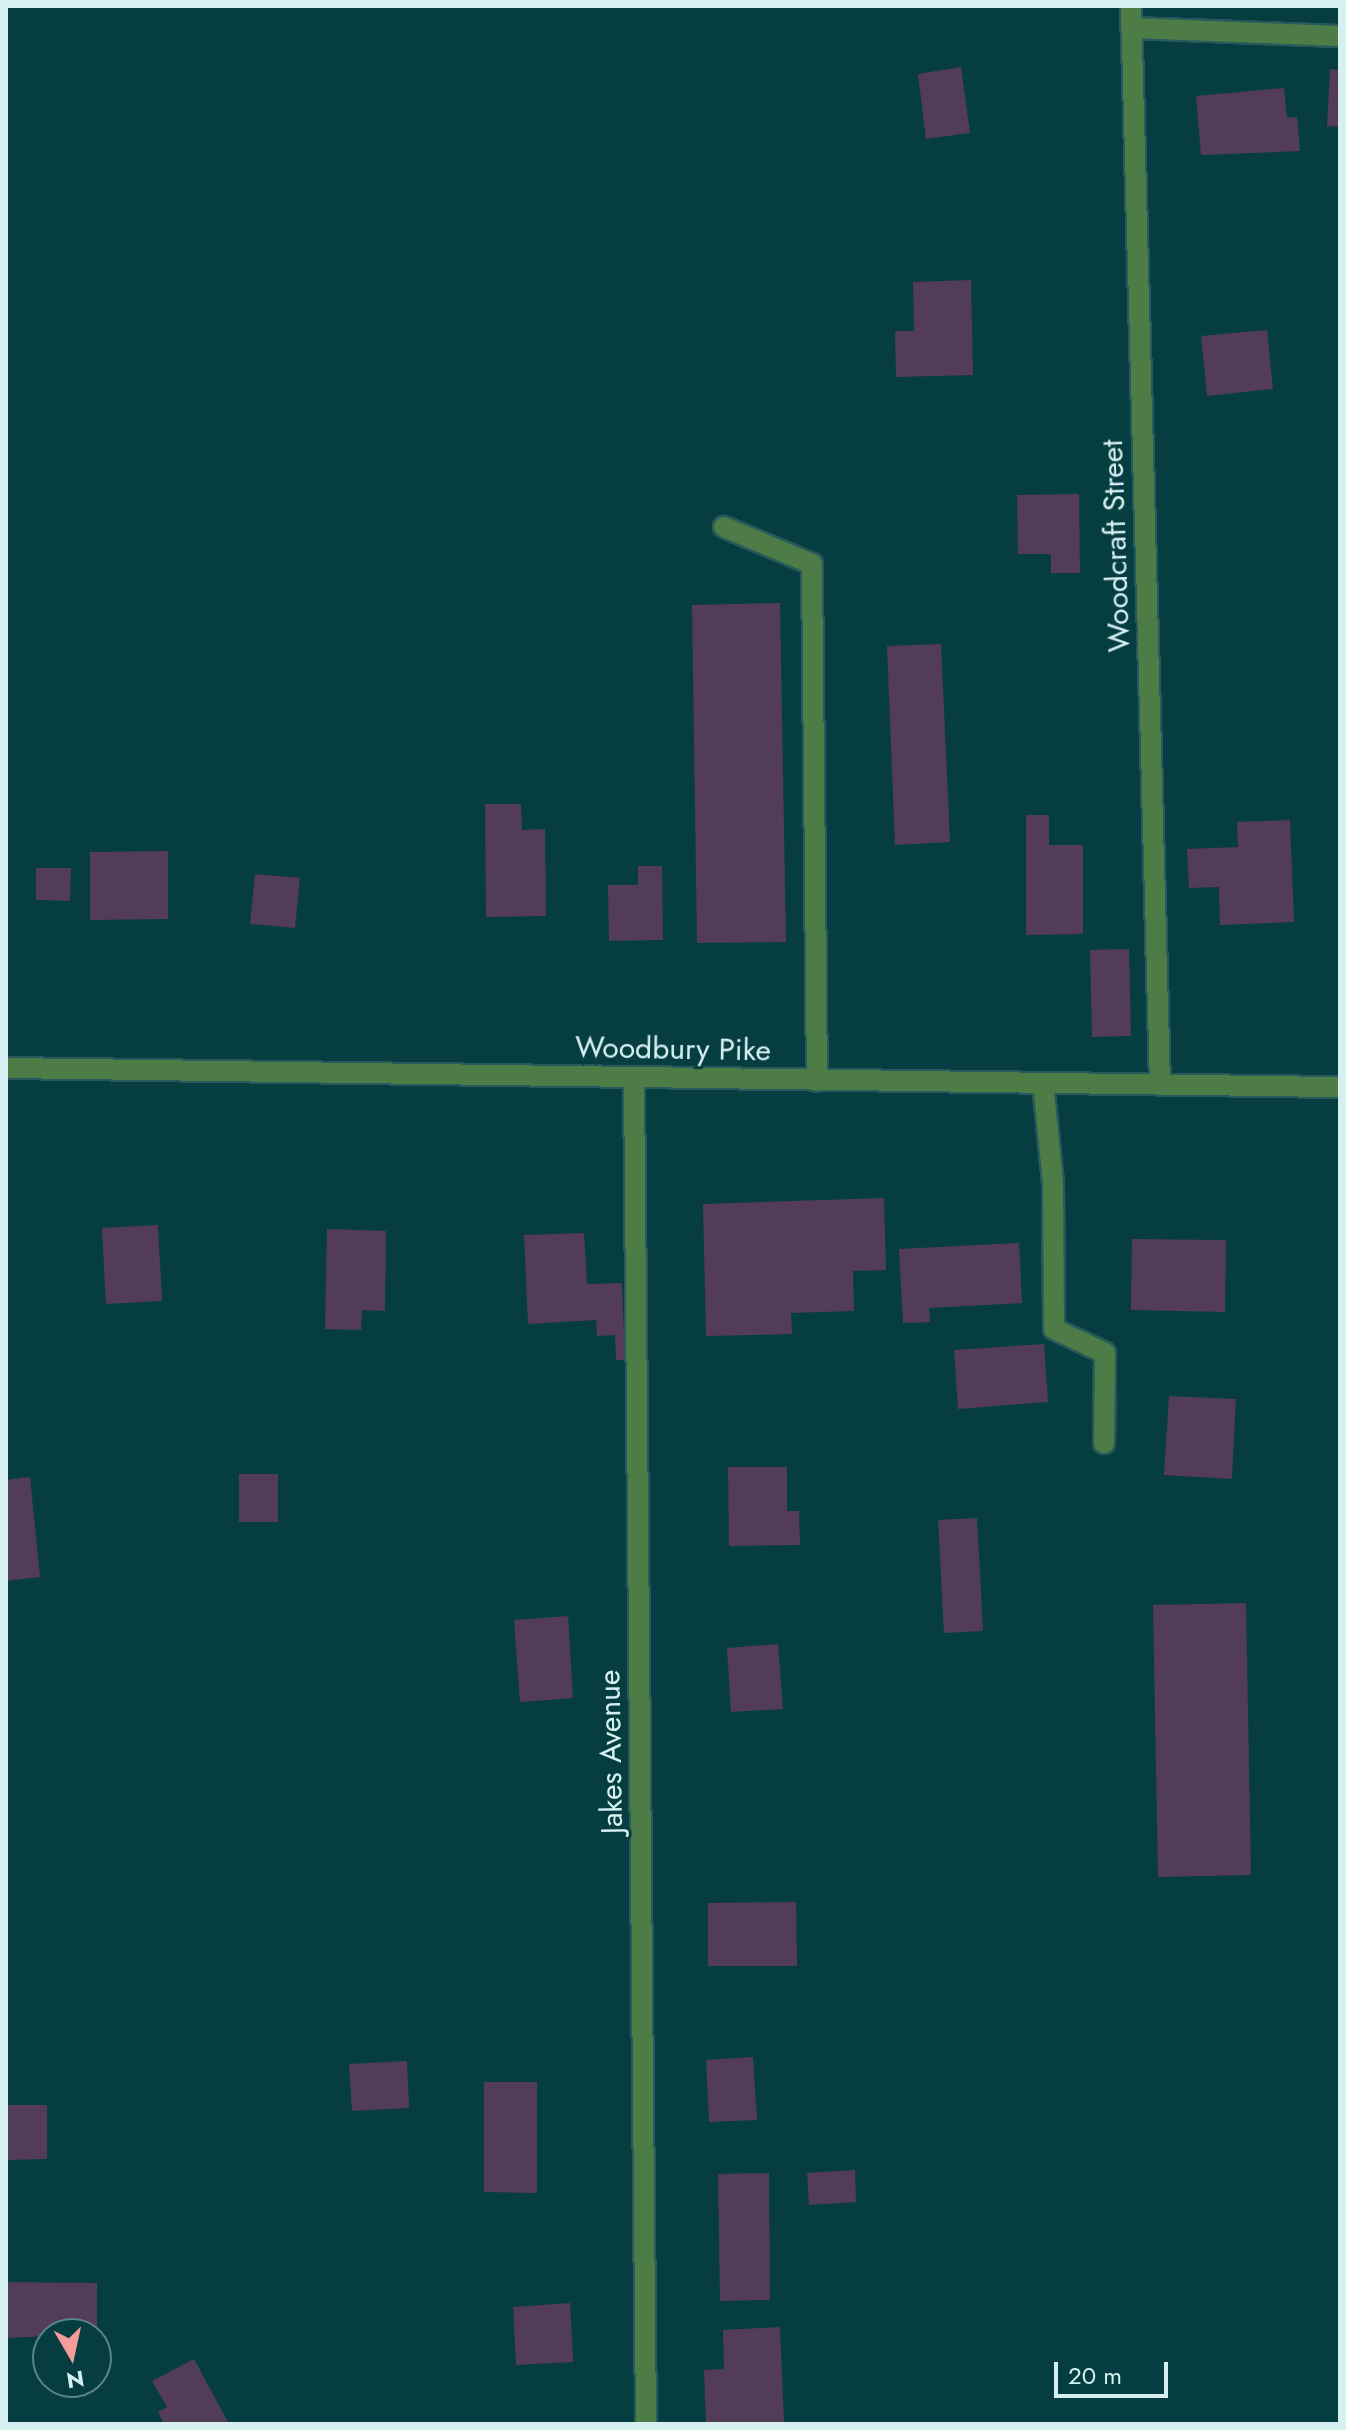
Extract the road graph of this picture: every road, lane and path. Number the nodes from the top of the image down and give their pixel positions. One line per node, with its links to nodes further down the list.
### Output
1 (1131, 6): 2 (street, Woodcraft Street)
2 (1131, 28): 3 (street); 9 (street, Woodcraft Street)
3 (1340, 36)
4 (724, 527): 7 (street)
5 (6, 1068): 6 (street, Woodbury Pike)
6 (634, 1079): 7 (street, Woodbury Pike); 12 (street, Jakes Avenue)
7 (817, 1081): 8 (street, Woodbury Pike)
8 (1043, 1083): 9 (street, Woodbury Pike); 11 (street)
9 (1160, 1085): 10 (street, Woodbury Pike)
10 (1340, 1087)
11 (1104, 1443)
12 (646, 2424)

